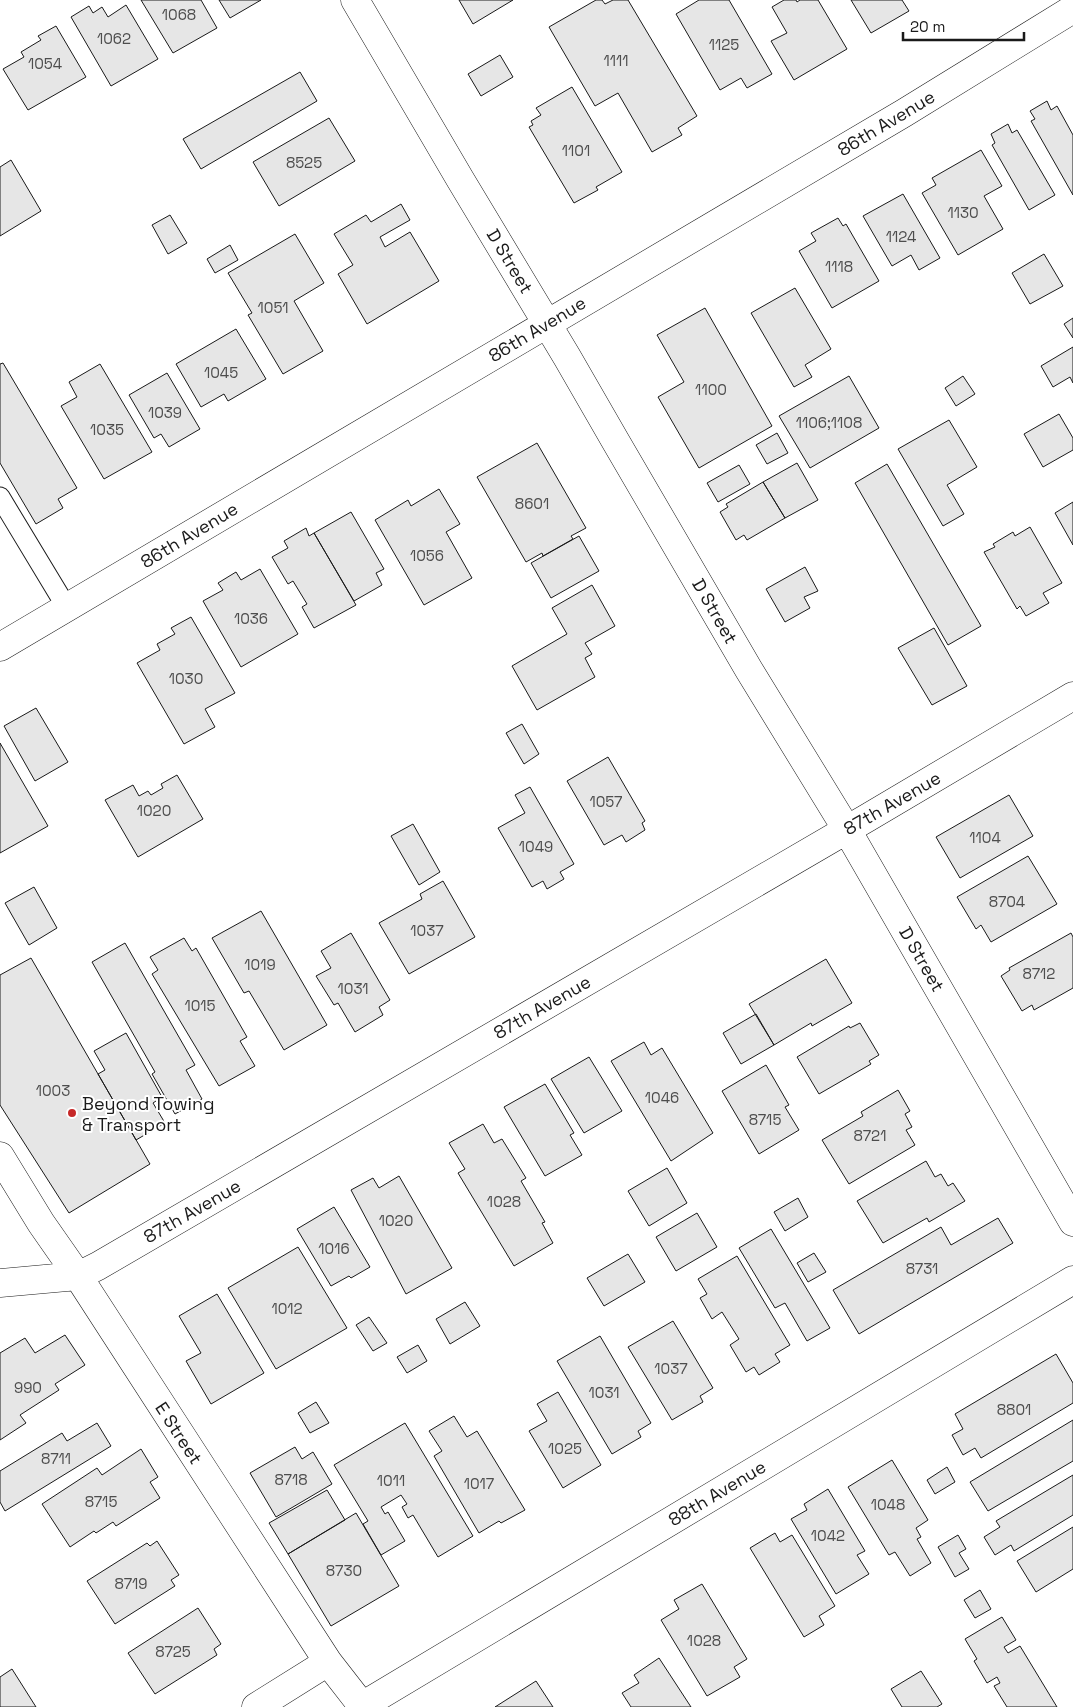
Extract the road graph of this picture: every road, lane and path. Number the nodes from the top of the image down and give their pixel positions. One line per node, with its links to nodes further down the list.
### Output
1 (355, 0): 3 (street, D Street)
2 (1073, 9): 3 (street, 86th Avenue)
3 (548, 324): 5 (street, 86th Avenue); 8 (street, D Street)
4 (0, 497): 5 (lane)
5 (66, 608): 6 (street, 86th Avenue)
6 (0, 647)
7 (1073, 696): 8 (street, 87th Avenue)
8 (847, 830): 11 (street, D Street); 12 (street, 87th Avenue)
9 (0, 1156): 10 (street, E Street)
10 (10, 1192): 12 (street, E Street)
11 (1073, 1222)
12 (78, 1276): 14 (street, 87th Avenue); 15 (street, E Street)
13 (1073, 1280): 16 (street, 88th Avenue)
14 (0, 1283)
15 (328, 1662): 16 (street, E Street); 17 (street)
16 (362, 1706)
17 (256, 1707)

